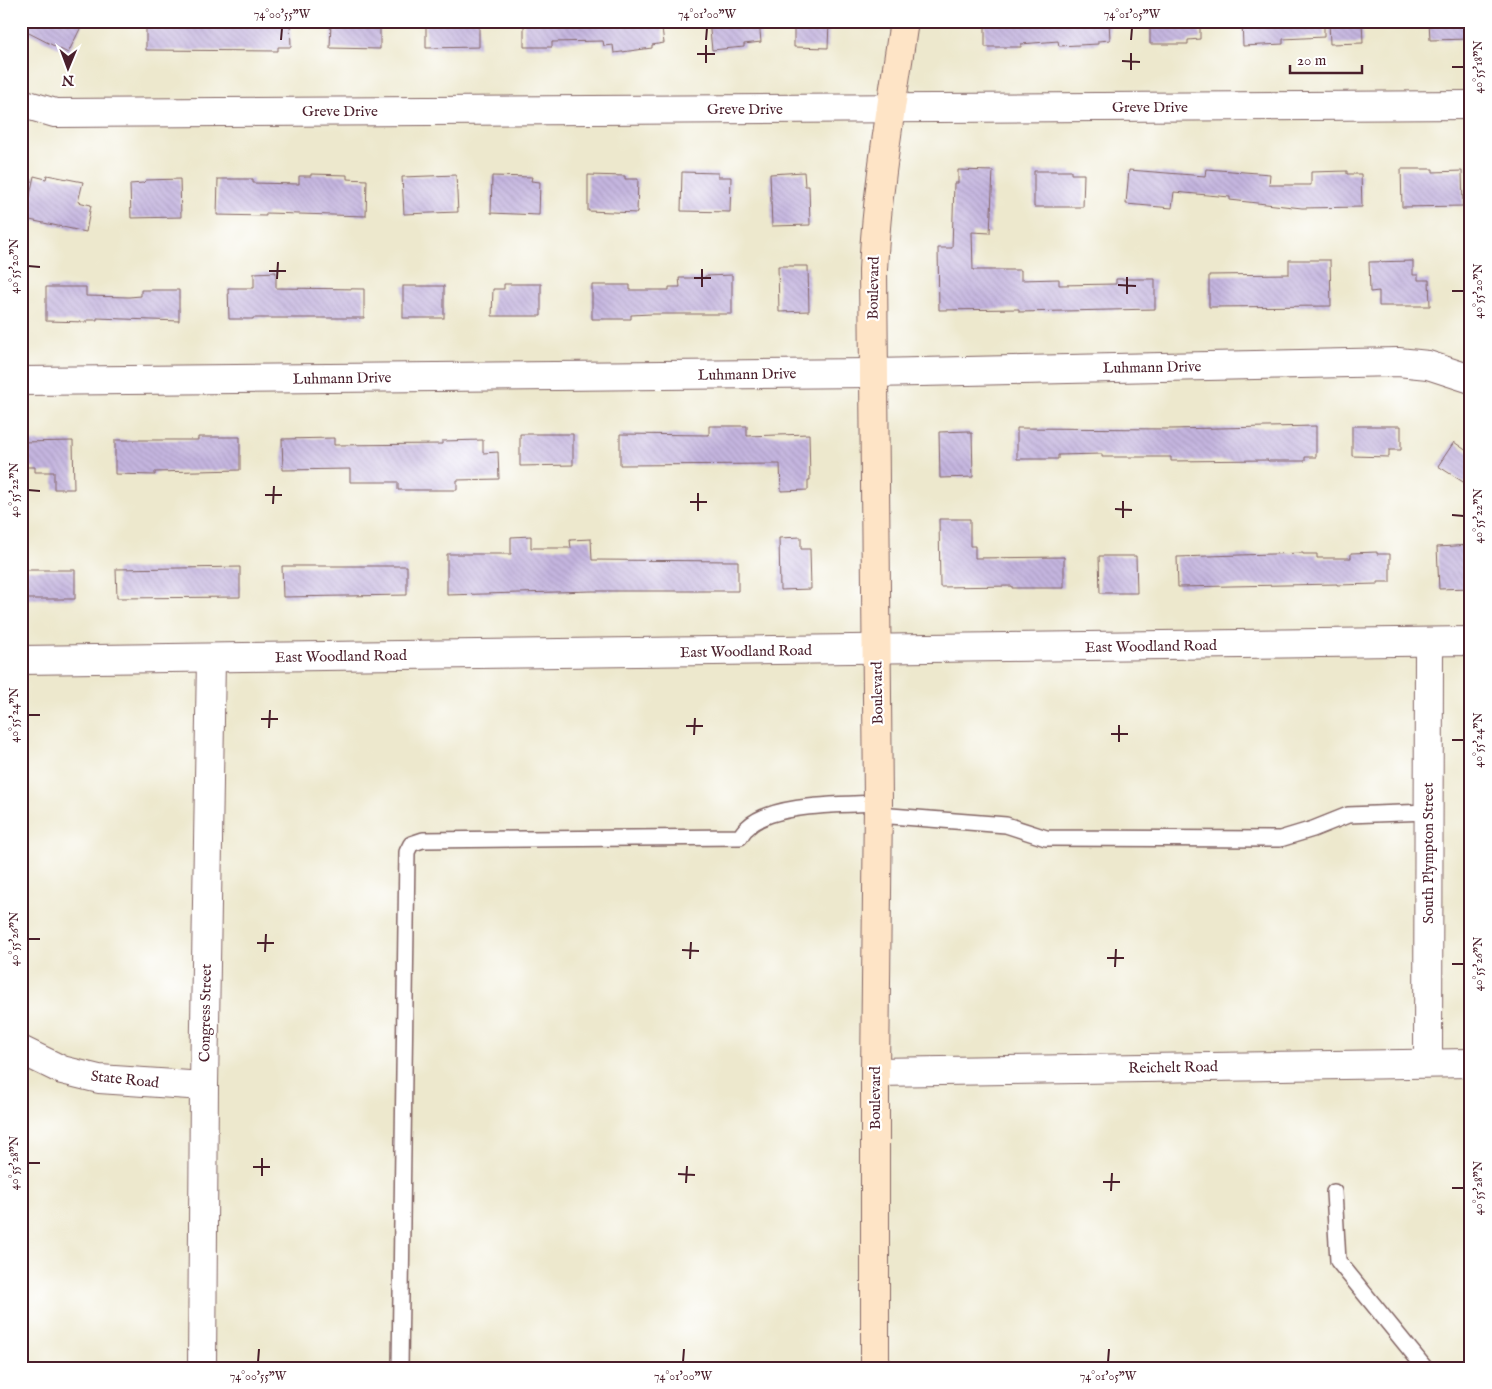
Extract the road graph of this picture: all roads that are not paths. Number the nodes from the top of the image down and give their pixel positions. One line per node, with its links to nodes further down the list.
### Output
1 (904, 21): 4 (street, Boulevard)
2 (21, 103): 4 (street, Greve Drive)
3 (1471, 105): 4 (street, Greve Drive)
4 (891, 108): 5 (street, Boulevard)
5 (874, 373): 6 (street, Luhmann Drive); 7 (street, Luhmann Drive); 10 (street, Boulevard)
6 (1471, 379)
7 (21, 381)
8 (1471, 641): 9 (street, East Woodland Road)
9 (1429, 642): 10 (street, East Woodland Road); 14 (street, South Plympton Street)
10 (876, 650): 11 (street, East Woodland Road); 13 (street, Boulevard)
11 (211, 658): 12 (street, East Woodland Road); 19 (street, Congress Street)
12 (21, 660)
13 (878, 809): 14 (lane); 18 (street, Boulevard); 22 (lane)
14 (1428, 812): 16 (street, South Plympton Street)
15 (21, 1050): 19 (street, State Road)
16 (1428, 1063): 17 (street, Reichelt Road); 18 (street, Reichelt Road)
17 (1471, 1063)
18 (874, 1072): 23 (street, Boulevard)
19 (204, 1086): 21 (street, Congress Street)
20 (1334, 1192): 24 (lane)
21 (202, 1368)
22 (400, 1368)
23 (875, 1368)
24 (1425, 1368)

